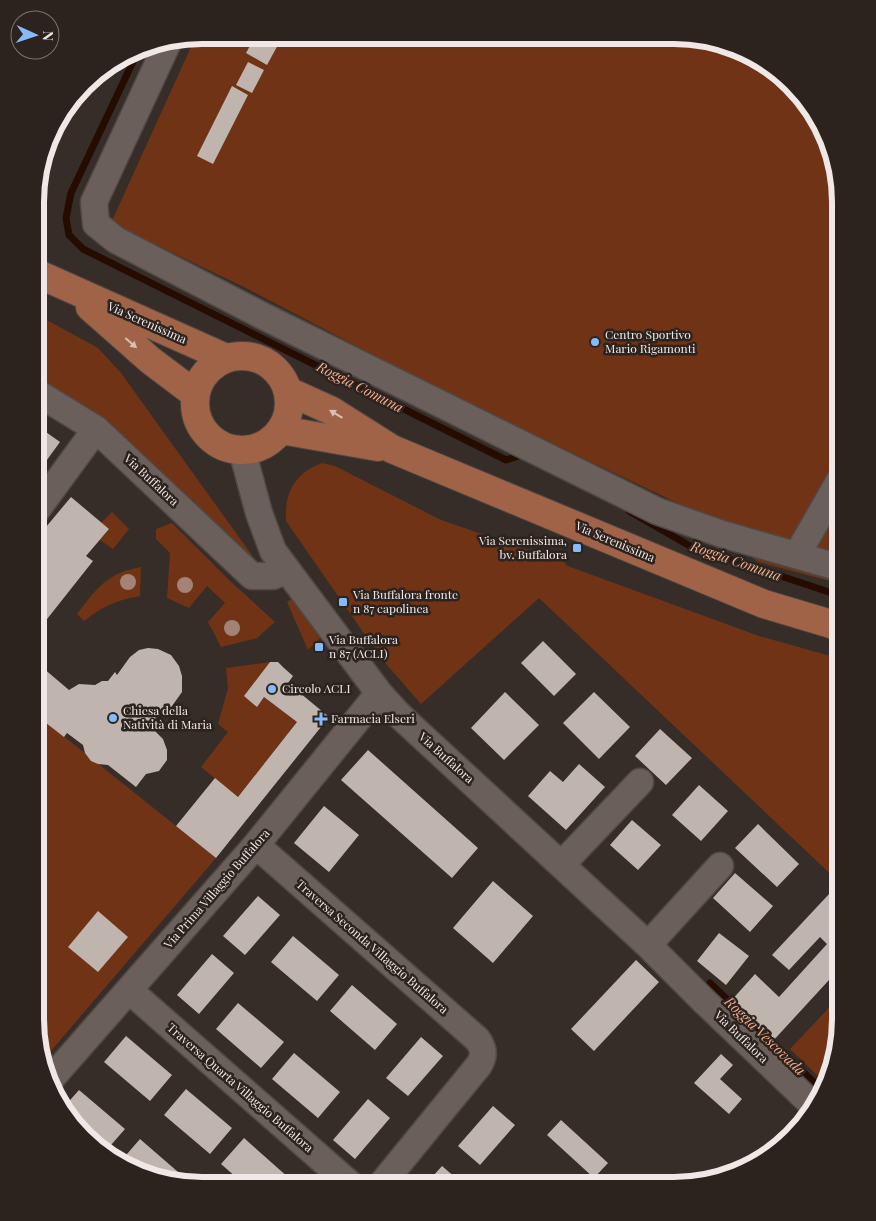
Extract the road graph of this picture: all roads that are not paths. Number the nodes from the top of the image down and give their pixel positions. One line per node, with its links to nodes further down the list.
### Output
1 (165, 48): 15 (street)
2 (44, 277): 3 (main road, Via Serenissima)
3 (68, 288): 4 (main road, Via Serenissima); 6 (main road, Via Serenissima, one-way to 6)
4 (226, 358): 5 (main road, Via Serenissima); 6 (main road)
5 (288, 391): 9 (main road); 10 (main road, Via Serenissima, one-way to 5)
6 (195, 394): 11 (main road)
7 (44, 397): 8 (street, Via Buffalora)
8 (96, 429): 13 (street); 18 (street, Via Buffalora)
9 (281, 430): 10 (main road, Via Serenissima); 11 (main road)
10 (392, 449): 19 (main road, Via Serenissima)
11 (242, 450): 18 (street, Via Buffalora)
12 (832, 494): 14 (street)
13 (44, 500)
14 (818, 520): 15 (street); 16 (street)
15 (758, 544): 16 (street)
16 (797, 556): 17 (street)
17 (832, 566)
18 (287, 570): 20 (street, Via Buffalora)
19 (832, 624)
20 (379, 693): 22 (street, Via Prima Villaggio Buffalora); 23 (street, Via Buffalora)
21 (640, 782): 23 (street)
22 (256, 845): 26 (street, Via Prima Villaggio Buffalora); 30 (street, Traversa Seconda Villaggio Buffalora)
23 (562, 864): 25 (street, Via Buffalora)
24 (720, 866): 25 (street)
25 (648, 944): 28 (street, Via Buffalora)
26 (130, 991): 27 (street, Via Prima Villaggio Buffalora); 29 (street, Traversa Quarta Villaggio Buffalora)
27 (54, 1075)
28 (813, 1095)
29 (342, 1177)
30 (388, 1177)

